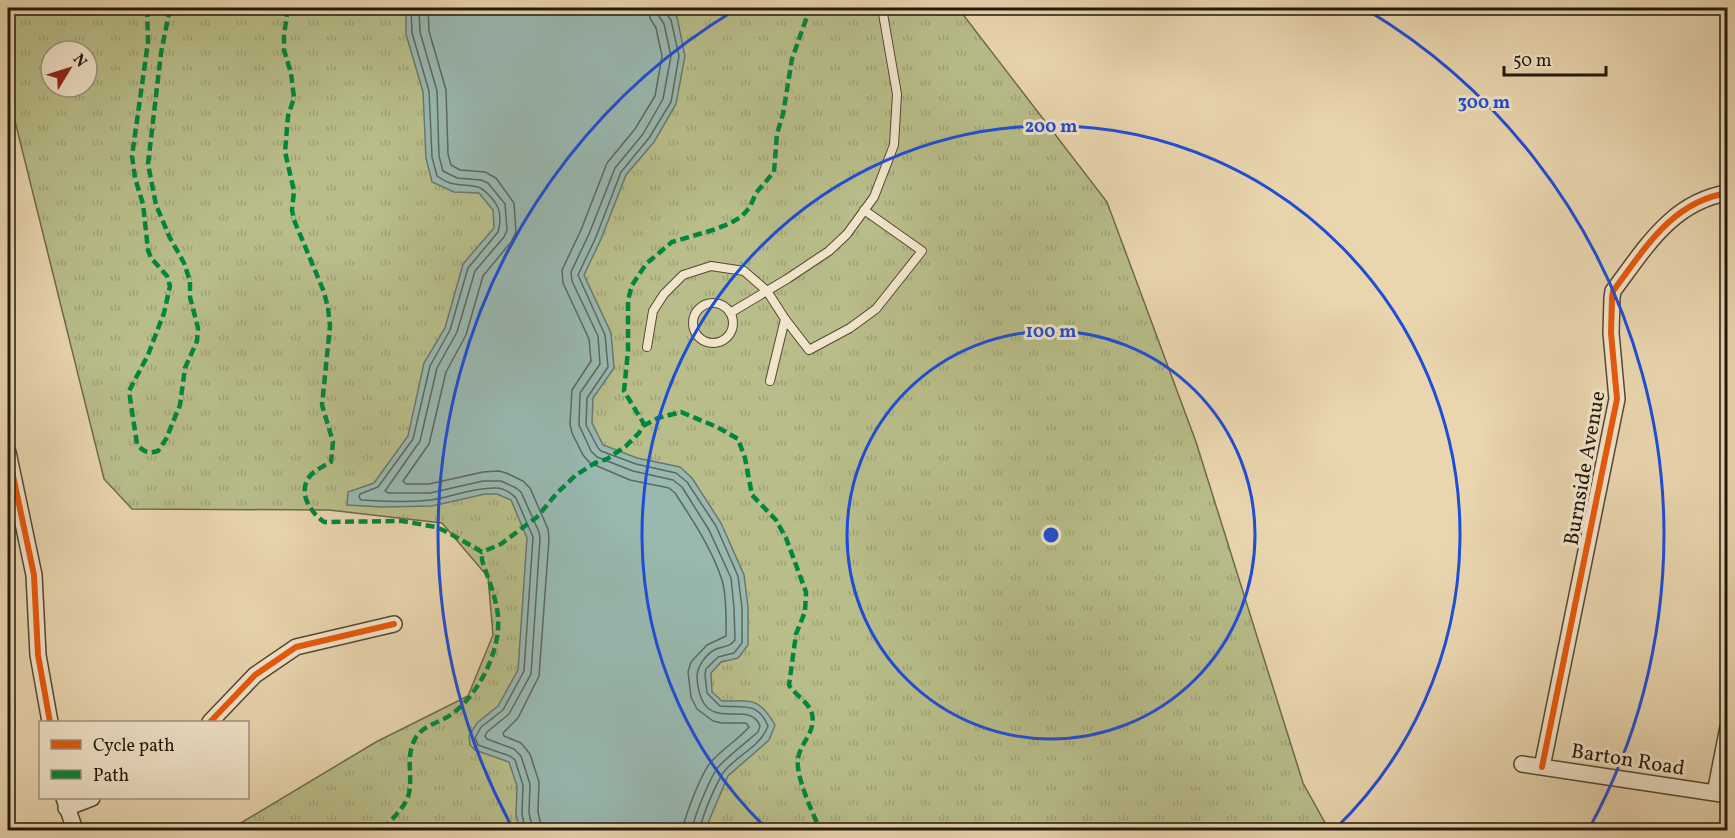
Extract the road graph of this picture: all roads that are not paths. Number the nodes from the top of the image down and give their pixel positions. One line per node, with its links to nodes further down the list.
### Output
1 (882, 8): 3 (lane)
2 (1728, 193): 15 (street, Burnside Avenue)
3 (864, 210): 4 (lane); 6 (lane)
4 (767, 291): 5 (lane); 6 (lane); 7 (lane)
5 (730, 313): 5 (lane)
6 (785, 319): 8 (lane)
7 (647, 348)
8 (770, 381)
9 (8, 452): 11 (street)
10 (394, 624): 12 (street)
11 (50, 721)
12 (212, 721)
13 (1728, 727): 16 (street)
14 (1522, 764): 15 (street, Barton Road)
15 (1542, 767): 16 (street, Barton Road)
16 (1721, 794)
17 (87, 799): 18 (street)
18 (65, 803): 19 (street)
19 (75, 831)

